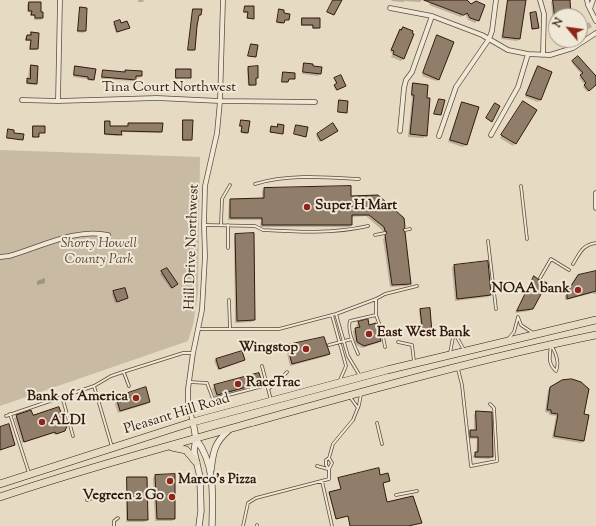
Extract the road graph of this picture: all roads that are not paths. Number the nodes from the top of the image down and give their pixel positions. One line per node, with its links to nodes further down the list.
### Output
1 (60, 0): 16 (street)
2 (222, 0): 17 (street, Hill Drive Northwest)
3 (496, 0): 12 (street)
4 (540, 0): 14 (street)
5 (587, 0): 8 (street)
6 (593, 0): 8 (street)
7 (390, 8): 9 (street)
8 (590, 9): 10 (street)
9 (432, 16): 12 (street); 19 (street)
10 (596, 21)
11 (596, 33): 14 (street)
12 (488, 39): 13 (street); 21 (street)
13 (528, 54): 14 (street); 20 (street)
14 (543, 55)
15 (22, 100): 16 (street, Tina Court Northwest)
16 (58, 101): 17 (street, Tina Court Northwest)
17 (220, 101): 18 (street, Tina Court Northwest); 28 (street, Hill Drive Northwest)
18 (315, 102)
19 (400, 131)
20 (491, 135)
21 (439, 136)
22 (359, 179): 23 (lane)
23 (255, 184)
24 (230, 185): 29 (lane)
25 (521, 186): 37 (lane)
26 (596, 193): 27 (street)
27 (596, 208)
28 (204, 225): 29 (lane); 53 (street, Hill Drive Northwest)
29 (221, 225): 30 (lane)
30 (228, 225): 31 (lane); 40 (lane)
31 (368, 226)
32 (410, 229): 33 (lane)
33 (405, 230)
34 (385, 233): 36 (lane)
35 (108, 235): 41 (street)
36 (375, 235)
37 (527, 239)
38 (488, 241): 48 (lane)
39 (596, 243): 42 (lane)
40 (228, 248)
41 (0, 257)
42 (573, 264)
43 (569, 270): 44 (lane)
44 (540, 278)
45 (417, 286): 46 (lane)
46 (376, 299): 49 (lane); 51 (lane)
47 (229, 300): 54 (lane)
48 (496, 309)
49 (336, 314): 50 (lane); 58 (lane)
50 (332, 315): 54 (lane); 60 (lane)
51 (376, 316): 57 (lane); 64 (lane)
52 (596, 320): 55 (highway, Pleasant Hill Road)
53 (199, 329): 54 (lane); 66 (street, Hill Drive Northwest)
54 (230, 329)
55 (534, 334): 59 (highway, Pleasant Hill Road); 59 (lane)
56 (594, 336): 63 (highway, Pleasant Hill Road)
57 (352, 339): 58 (lane); 67 (lane)
58 (344, 341): 60 (lane); 74 (lane)
59 (508, 341): 65 (highway, Pleasant Hill Road)
60 (339, 342): 62 (lane); 76 (lane)
61 (398, 342): 69 (lane)
62 (329, 345)
63 (551, 345): 63 (lane); 71 (highway, Pleasant Hill Road)
64 (384, 346)
65 (464, 351): 68 (highway, Pleasant Hill Road); 68 (lane)
66 (193, 353): 72 (lane); 75 (street, Hill Drive Northwest)
67 (358, 354)
68 (449, 355): 69 (highway, Pleasant Hill Road)
69 (414, 363): 74 (highway, Pleasant Hill Road)
70 (262, 366): 77 (lane)
71 (457, 367): 81 (highway, Pleasant Hill Road); 85 (lane)
72 (123, 372): 78 (lane); 79 (lane)
73 (287, 372): 80 (lane)
74 (360, 377): 76 (highway, Pleasant Hill Road)
75 (189, 382): 77 (lane); 89 (street, Hill Drive Northwest)
76 (338, 383): 84 (highway, Pleasant Hill Road)
77 (267, 385): 80 (lane)
78 (94, 386): 83 (lane); 96 (lane)
79 (129, 386)
80 (268, 389): 84 (lane)
81 (361, 392): 82 (highway, Pleasant Hill Road); 86 (lane)
82 (349, 395): 86 (lane); 91 (highway, Pleasant Hill Road)
83 (62, 396): 87 (lane); 92 (lane)
84 (272, 401): 89 (highway, Pleasant Hill Road)
85 (490, 404)
86 (358, 408): 97 (lane)
87 (10, 414): 88 (lane); 102 (lane)
88 (6, 416)
89 (193, 422): 93 (street); 96 (highway, Pleasant Hill Road)
90 (376, 422): 94 (lane)
91 (231, 429): 93 (highway, Pleasant Hill Road); 101 (street)
92 (73, 436)
93 (196, 439): 95 (highway, Pleasant Hill Road); 98 (street); 101 (street)
94 (382, 444)
95 (167, 447): 98 (highway); 108 (highway, Pleasant Hill Road)
96 (112, 448): 102 (highway, Pleasant Hill Road)
97 (329, 458): 100 (lane); 100 (lane)
98 (196, 462): 112 (street)
99 (317, 466): 100 (lane)
100 (329, 469): 103 (lane)
101 (211, 472): 113 (street)
102 (29, 474): 104 (highway, Pleasant Hill Road)
103 (322, 481): 114 (lane); 115 (lane)
104 (0, 484)
105 (417, 491): 107 (lane)
106 (104, 494): 109 (lane)
107 (396, 495)
108 (0, 497)
109 (87, 500)
110 (118, 518): 111 (lane)
111 (114, 526)
112 (199, 526)
113 (212, 526)
114 (243, 526)
115 (332, 526)

